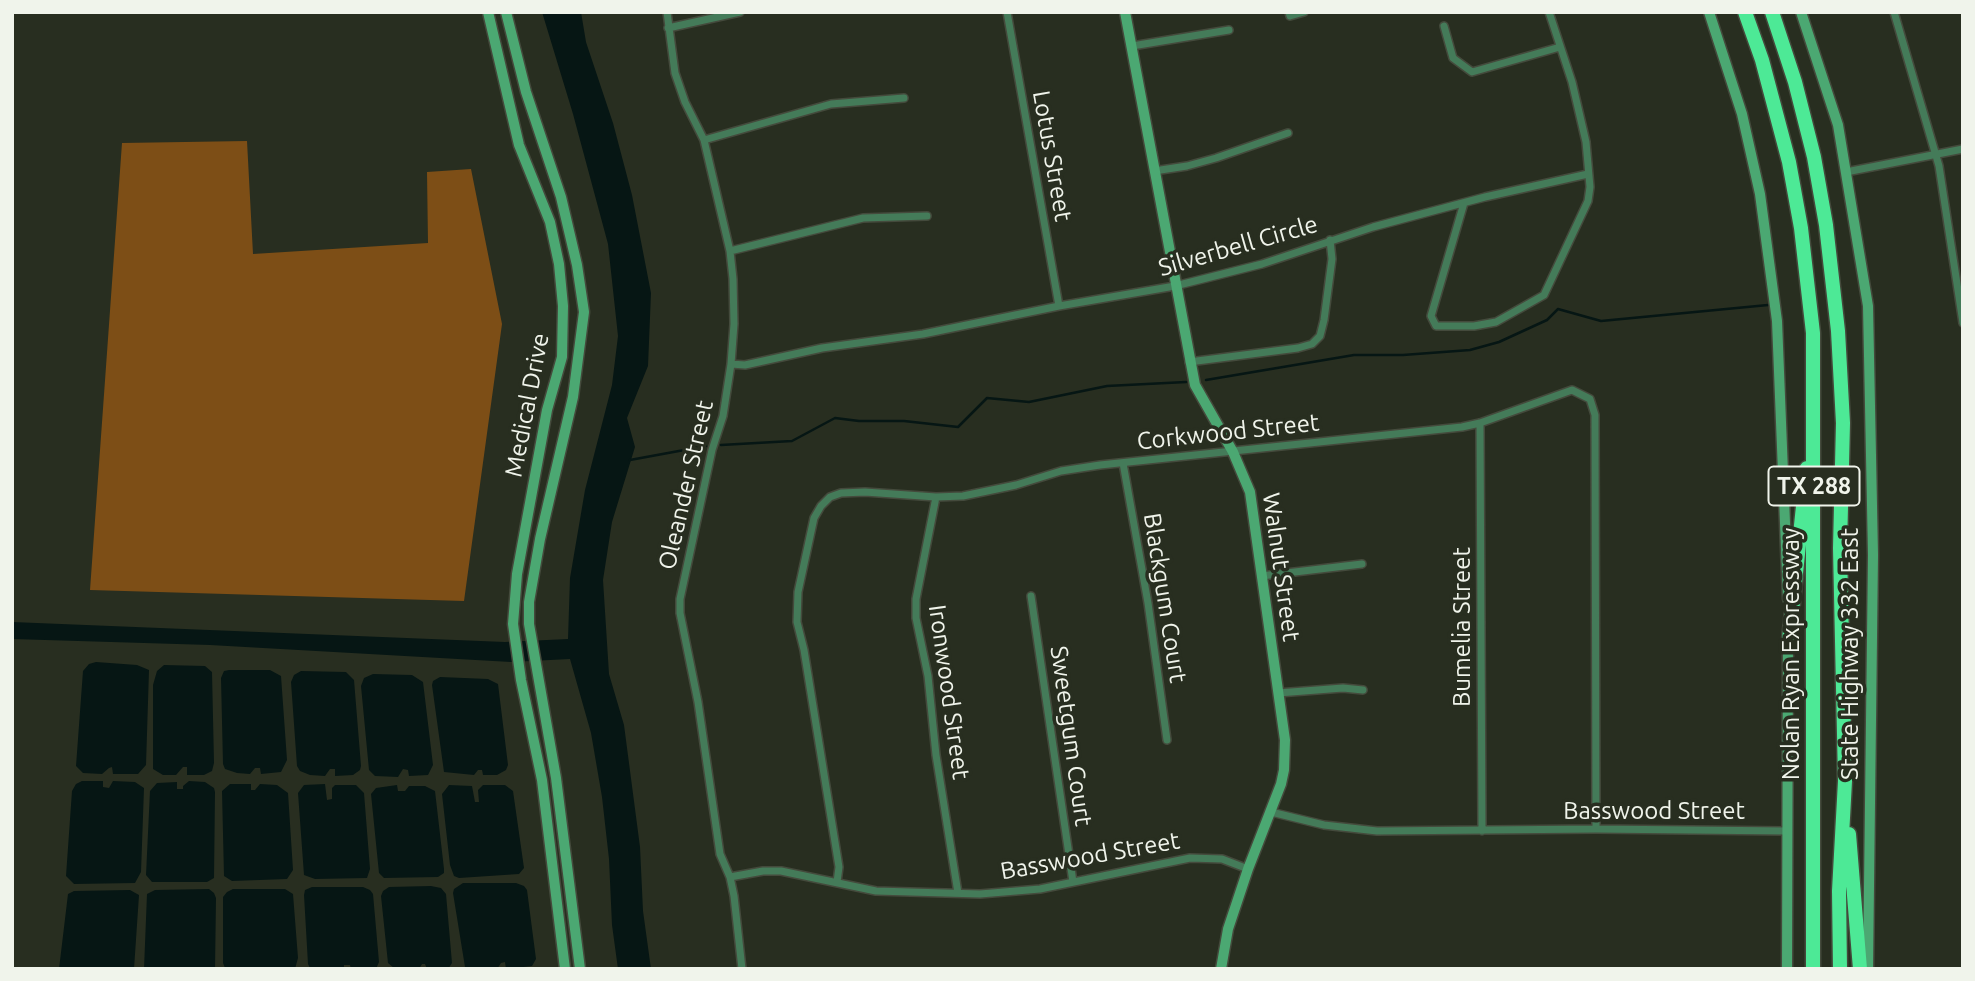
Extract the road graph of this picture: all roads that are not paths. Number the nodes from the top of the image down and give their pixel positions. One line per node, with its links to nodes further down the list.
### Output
1 (488, 12): 47 (street, Medical Drive)
2 (506, 12): 46 (street, Medical Drive)
3 (667, 12): 16 (street, Oleander Street)
4 (740, 12): 16 (street)
5 (1007, 12): 33 (street, Lotus Street)
6 (1125, 12): 18 (street, Walnut Street)
7 (1289, 12): 8 (street)
8 (1304, 12)
9 (1549, 12): 19 (street)
10 (1709, 12): 45 (street)
11 (1745, 12): 37 (highway, Nolan Ryan Expressway / TX 288)
12 (1772, 12): 51 (highway, Nolan Ryan Expressway / TX 288)
13 (1801, 12): 26 (street, State Highway 332 East)
14 (1894, 12): 24 (street)
15 (1444, 26): 19 (street)
16 (668, 28): 22 (street, Oleander Street)
17 (1229, 30): 18 (street)
18 (1132, 46): 25 (street, Walnut Street)
19 (1560, 47): 27 (street)
20 (904, 97): 22 (street)
21 (1288, 132): 25 (street)
22 (704, 141): 31 (street, Oleander Street)
23 (1963, 149): 24 (street)
24 (1937, 154): 26 (street); 34 (street)
25 (1154, 172): 32 (street, Walnut Street)
26 (1846, 172): 69 (street, State Highway 332 East)
27 (1588, 174): 28 (street, Silverbell Circle); 28 (street)
28 (1464, 203): 30 (street, Silverbell Circle)
29 (926, 216): 31 (street)
30 (1330, 240): 32 (street, Silverbell Circle); 35 (street)
31 (730, 251): 36 (street, Oleander Street)
32 (1175, 286): 33 (street, Silverbell Circle); 35 (street, Walnut Street)
33 (1059, 306): 36 (street, Silverbell Circle)
34 (1963, 323)
35 (1189, 362): 39 (street, Walnut Street)
36 (731, 364): 57 (street, Oleander Street)
37 (1814, 397): 45 (highway); 66 (highway, Nolan Ryan Expressway / TX 288)
38 (1480, 423): 39 (street, Corkwood Street); 53 (street, Corkwood Street); 54 (street, Bumelia Street)
39 (1233, 452): 40 (street, Corkwood Street); 43 (street, Walnut Street)
40 (1123, 463): 41 (street, Corkwood Street); 50 (street, Blackgum Court)
41 (936, 498): 58 (street, Corkwood Street); 60 (street, Ironwood Street)
42 (1362, 564): 43 (street)
43 (1261, 576): 49 (street, Walnut Street)
44 (1031, 596): 59 (street, Sweetgum Court)
45 (1788, 640): 55 (street)
46 (538, 680): 47 (street); 62 (street, Medical Drive)
47 (521, 684): 61 (street, Medical Drive)
48 (1363, 690): 49 (street)
49 (1278, 693): 52 (street, Walnut Street)
50 (1167, 740)
51 (1845, 781): 67 (highway, Nolan Ryan Expressway / TX 288); 68 (highway)
52 (1271, 812): 54 (street, Basswood Street); 56 (street, Walnut Street)
53 (1596, 829): 54 (street, Basswood Street); 55 (street, Basswood Street)
54 (1482, 831)
55 (1787, 831): 65 (street)
56 (1248, 869): 59 (street, Basswood Street); 64 (street, Walnut Street)
57 (730, 877): 58 (street, Basswood Street); 63 (street, Oleander Street)
58 (837, 882): 60 (street, Basswood Street)
59 (1073, 882): 60 (street, Basswood Street)
60 (958, 893)
61 (565, 969)
62 (580, 969)
63 (741, 969)
64 (1221, 969)
65 (1787, 969)
66 (1813, 969)
67 (1840, 969)
68 (1860, 969)
69 (1868, 969)

